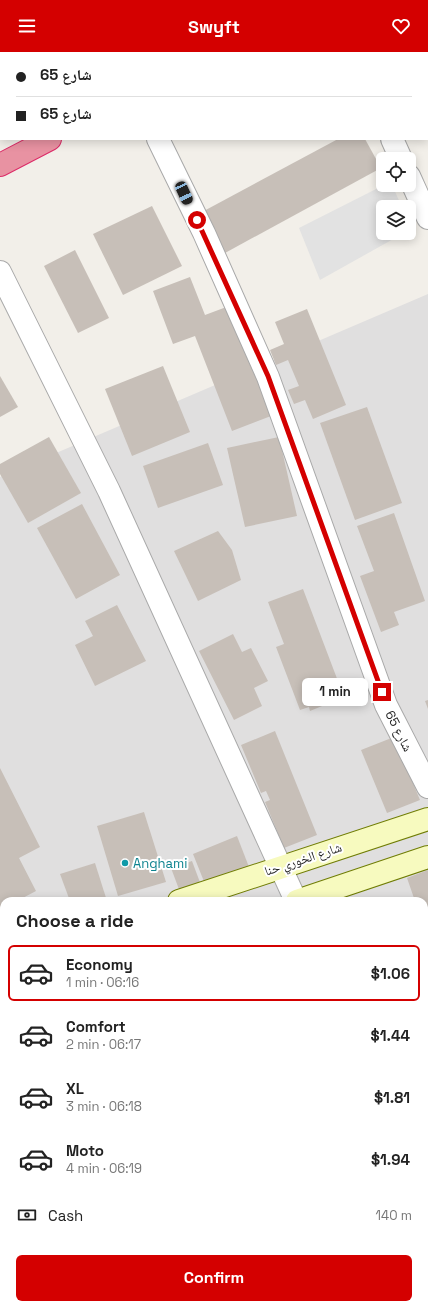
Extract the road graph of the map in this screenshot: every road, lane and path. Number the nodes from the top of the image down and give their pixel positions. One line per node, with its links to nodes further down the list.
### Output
1 (48, 140): 5 (highway)
2 (158, 140): 9 (street, شارع 65)
3 (392, 140): 4 (street)
4 (398, 152)
5 (0, 165)
6 (416, 191): 7 (street)
7 (428, 218)
8 (0, 272): 12 (street)
9 (428, 787)
10 (428, 818): 12 (street, شارع الخوري حنا)
11 (428, 857): 15 (street)
12 (282, 866): 13 (street, شارع الخوري حنا); 14 (street)
13 (191, 897)
14 (294, 897)
15 (308, 897)

